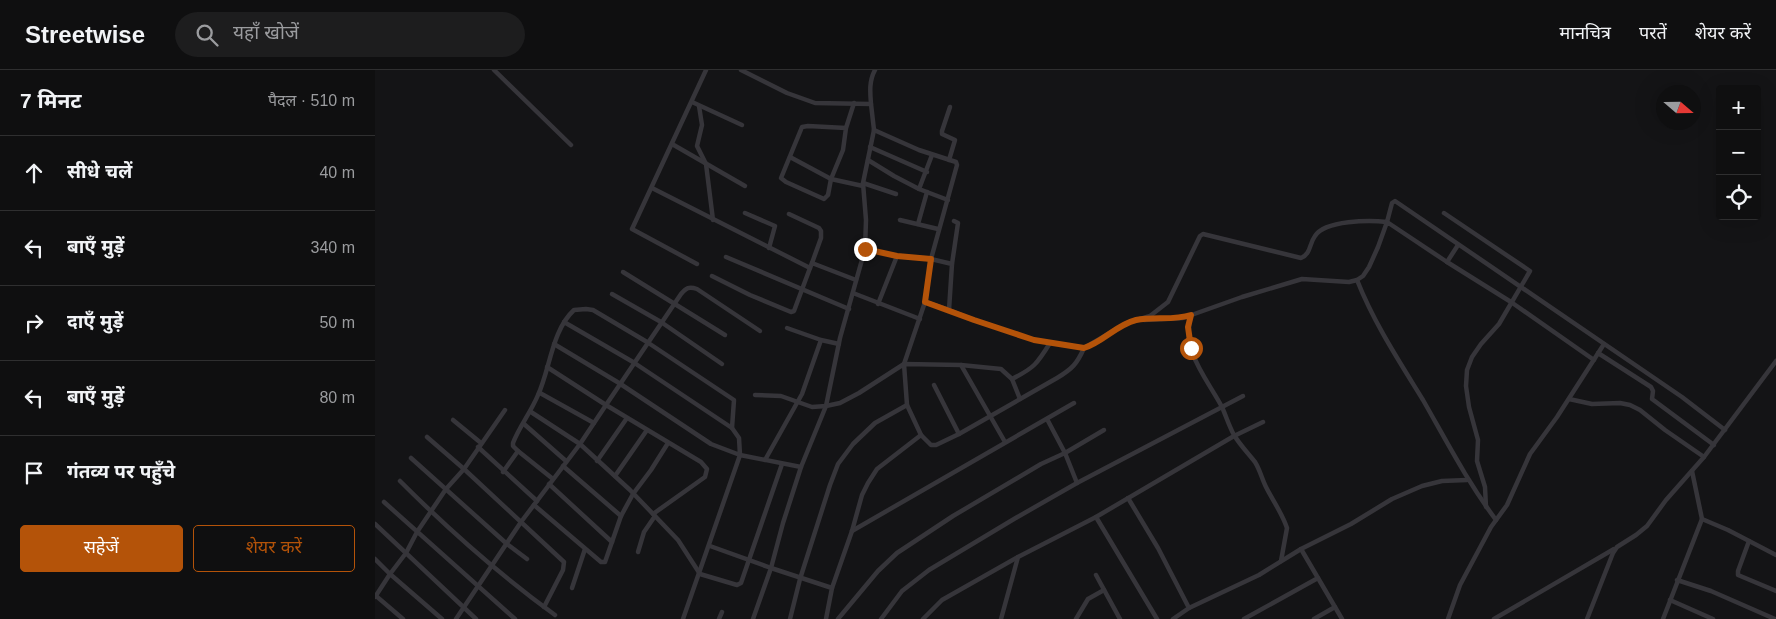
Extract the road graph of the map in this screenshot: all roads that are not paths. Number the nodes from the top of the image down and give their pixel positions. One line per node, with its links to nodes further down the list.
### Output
1 (494, 70): 14 (street)
2 (706, 70): 5 (street)
3 (741, 70): 6 (street)
4 (875, 70): 7 (street)
5 (692, 102): 8 (street); 13 (street)
6 (853, 103): 7 (street); 11 (street)
7 (871, 104): 12 (street)
8 (699, 106): 10 (street); 20 (street)
9 (951, 107): 19 (street)
10 (741, 125)
11 (846, 128): 17 (street); 22 (street)
12 (874, 130): 15 (street); 16 (street)
13 (672, 144): 20 (street); 25 (street)
14 (571, 145)
15 (870, 147): 18 (street); 21 (street)
16 (932, 155): 19 (street); 21 (street)
17 (791, 157): 22 (street); 22 (street)
18 (868, 160): 23 (street); 26 (street)
19 (949, 160): 29 (street)
20 (706, 164): 24 (street); 33 (street)
21 (927, 172): 26 (street)
22 (831, 179): 23 (street)
23 (863, 184): 28 (street); 41 (street)
24 (745, 186)
25 (651, 188): 33 (street); 46 (street)
26 (919, 189): 27 (street)
27 (927, 192): 29 (street); 37 (street)
28 (896, 194)
29 (948, 200): 38 (street)
30 (745, 213): 40 (street)
31 (1445, 213): 53 (street)
32 (789, 214): 48 (street)
33 (713, 220): 40 (street)
34 (900, 220): 37 (street)
35 (954, 221): 47 (street)
36 (1387, 222): 39 (street); 45 (street); 52 (street); 65 (street)
37 (918, 224): 38 (street)
38 (938, 229): 44 (street)
39 (1458, 245): 45 (street); 53 (street)
40 (769, 248): 48 (street)
41 (865, 249): 42 (street); 51 (street)
42 (897, 256): 44 (street); 60 (street)
43 (726, 257): 54 (street)
44 (931, 259): 47 (street); 57 (street)
45 (1447, 262): 58 (street)
46 (697, 264)
47 (952, 264): 62 (street)
48 (811, 265): 51 (street); 54 (street)
49 (623, 272): 59 (street)
50 (712, 276): 54 (street)
51 (856, 280): 55 (street)
52 (1357, 280): 63 (street); 138 (street)
53 (1521, 287): 58 (street); 76 (street)
54 (801, 290): 61 (street)
55 (853, 293): 60 (street); 61 (street)
56 (611, 294): 67 (street)
57 (925, 302): 62 (street); 64 (street)
58 (1511, 302): 79 (street); 147 (street)
59 (674, 304): 67 (street); 69 (street); 70 (street)
60 (878, 304): 64 (street)
61 (849, 310): 75 (street)
62 (949, 310): 73 (street)
63 (1191, 315): 65 (street); 99 (street)
64 (920, 319): 83 (street)
65 (1138, 320): 77 (street)
66 (564, 322): 72 (street); 74 (street); 81 (street)
67 (661, 322): 72 (street); 82 (street)
68 (787, 328): 71 (street)
69 (760, 331)
70 (725, 335)
71 (821, 340): 75 (street); 94 (street)
72 (647, 342): 81 (street); 109 (street)
73 (1050, 342): 77 (street); 86 (street)
74 (554, 344): 85 (street); 87 (street)
75 (839, 344): 98 (street)
76 (1604, 344): 78 (street); 112 (street)
77 (1084, 348): 92 (street)
78 (1598, 354): 79 (street); 121 (street)
79 (1593, 360): 93 (street)
80 (1776, 361): 112 (street)
81 (633, 362): 87 (street); 109 (street)
82 (722, 364)
83 (904, 364): 84 (street); 97 (street); 98 (street)
84 (961, 365): 86 (street); 102 (street)
85 (547, 367): 89 (street); 96 (street)
86 (1012, 379): 92 (street)
87 (619, 383): 96 (street); 124 (street)
88 (935, 385): 113 (street)
89 (540, 393): 101 (street); 107 (street)
90 (755, 395): 94 (street)
91 (1243, 396): 99 (street)
92 (1020, 399): 102 (street)
93 (1569, 399): 126 (street); 153 (street)
94 (797, 402): 98 (street); 127 (street)
95 (1074, 403): 104 (street)
96 (606, 405): 103 (street); 107 (street)
97 (907, 405): 114 (street); 179 (street)
98 (826, 406): 132 (street)
99 (1222, 407): 115 (street); 141 (street)
100 (505, 410): 120 (street)
101 (531, 412): 108 (street); 119 (street)
102 (989, 415): 113 (street); 117 (street)
103 (627, 418): 110 (street); 129 (street)
104 (1047, 419): 117 (street); 123 (street)
105 (453, 420): 120 (street)
106 (1263, 422): 115 (street)
107 (594, 423): 119 (street)
108 (524, 424): 122 (street); 128 (street)
109 (732, 428): 124 (street)
110 (647, 430): 118 (street); 136 (street)
111 (1104, 430): 123 (street)
112 (1725, 430): 121 (street)
113 (959, 434): 114 (street)
114 (921, 435): 156 (street)
115 (1234, 436): 144 (street); 172 (street)
116 (427, 437): 133 (street)
117 (1005, 442): 156 (street)
118 (668, 443): 143 (street); 149 (street)
119 (580, 444): 128 (street); 129 (street)
120 (479, 445): 133 (street); 135 (street)
121 (1714, 445): 126 (street)
122 (518, 451): 135 (street); 137 (street)
123 (1065, 453): 141 (street); 204 (street)
124 (740, 455): 127 (street); 161 (street)
125 (411, 458): 142 (street)
126 (1704, 458): 134 (street)
127 (765, 460): 130 (street)
128 (567, 461): 131 (street)
129 (597, 461): 136 (street)
130 (782, 464): 132 (street); 171 (street)
131 (563, 466): 137 (street); 150 (street)
132 (801, 467): 174 (street)
133 (464, 469): 142 (street); 154 (street)
134 (1693, 471): 152 (street); 162 (street)
135 (503, 472): 146 (street)
136 (615, 476): 143 (street)
137 (553, 479): 140 (street)
138 (1467, 480): 147 (street); 164 (street)
139 (400, 481): 148 (street)
140 (549, 484): 146 (street); 159 (street)
141 (1077, 484): 205 (street)
142 (446, 488): 148 (street); 160 (street)
143 (633, 494): 149 (street); 150 (street)
144 (1128, 498): 151 (street); 191 (street)
145 (384, 502): 157 (street)
146 (536, 503): 154 (street); 163 (street)
147 (1486, 507): 153 (street)
148 (431, 511): 157 (street); 173 (street)
149 (654, 515): 165 (street); 176 (street)
150 (621, 516): 159 (street)
151 (1096, 517): 168 (street); 210 (street)
152 (1702, 519): 158 (street); 180 (street)
153 (1496, 520): 215 (street)
154 (521, 522): 160 (street); 188 (street)
155 (375, 524): 166 (street)
156 (852, 531): 183 (street)
157 (417, 532): 166 (street); 181 (street)
158 (1749, 541): 167 (street); 185 (street)
159 (612, 542): 163 (street)
160 (507, 544): 170 (street); 173 (street)
161 (709, 546): 171 (street); 176 (street)
162 (1617, 547): 216 (street); 217 (street)
163 (585, 549): 182 (street)
164 (1301, 549): 172 (street); 178 (street)
165 (638, 552)
166 (405, 553): 175 (street); 190 (street)
167 (1776, 555)
168 (1018, 557): 206 (street); 207 (street)
169 (375, 559): 175 (street)
170 (527, 559)
171 (749, 560): 174 (street); 176 (street)
172 (1281, 561): 191 (street)
173 (493, 565): 181 (street); 188 (street)
174 (771, 568): 179 (street); 201 (street)
175 (390, 574): 186 (street); 195 (street)
176 (700, 574): 199 (street)
177 (1096, 575): 184 (street)
178 (1318, 578): 189 (street); 212 (street)
179 (800, 579): 183 (street); 202 (street)
180 (1677, 580): 187 (street); 220 (street)
181 (478, 587): 190 (street); 198 (street)
182 (572, 588)
183 (832, 588): 203 (street)
184 (1104, 590): 208 (street); 209 (street)
185 (1776, 591)
186 (375, 595): 194 (street)
187 (1670, 600): 218 (street); 219 (street)
188 (544, 607): 193 (street)
189 (1335, 607): 213 (street); 214 (street)
190 (464, 608): 196 (street); 197 (street)
191 (1189, 608): 211 (street)
192 (722, 612): 200 (street)
193 (555, 615)
194 (403, 619)
195 (442, 619)
196 (456, 619)
197 (476, 619)
198 (515, 619)
199 (683, 619)
200 (719, 619)
201 (753, 619)
202 (790, 619)
203 (826, 619)
204 (837, 619)
205 (881, 619)
206 (923, 619)
207 (1001, 619)
208 (1076, 619)
209 (1120, 619)
210 (1157, 619)
211 (1173, 619)
212 (1243, 619)
213 (1313, 619)
214 (1342, 619)
215 (1448, 619)
216 (1495, 619)
217 (1587, 619)
218 (1663, 619)
219 (1713, 619)
220 (1775, 619)

